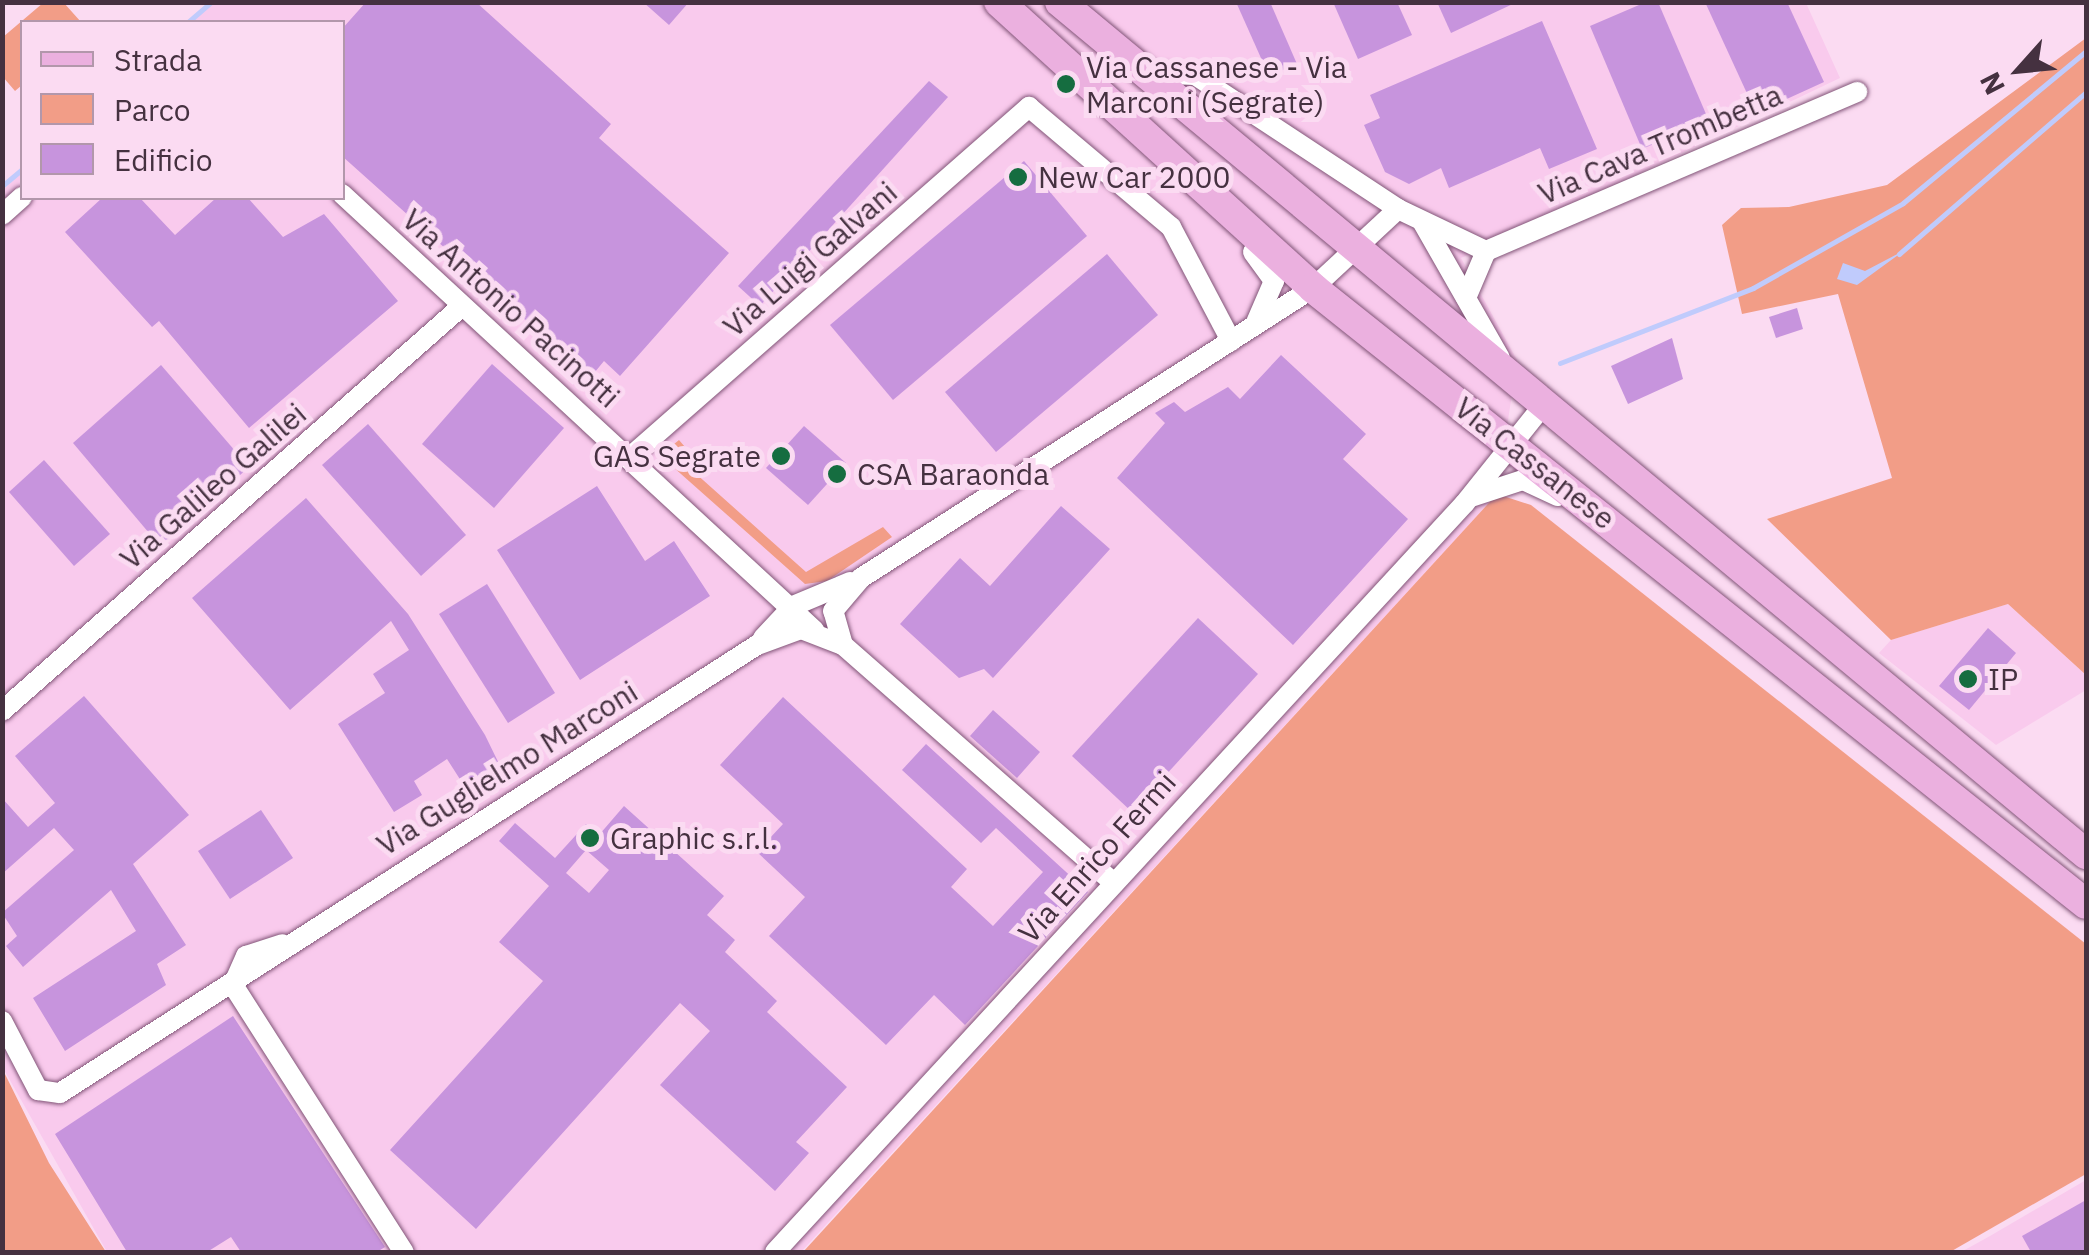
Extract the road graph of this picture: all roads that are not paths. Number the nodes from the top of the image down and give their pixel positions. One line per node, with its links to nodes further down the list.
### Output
1 (999, 2): 5 (main road, Via Cassanese)
2 (1060, 2): 3 (main road, Via Cassanese)
3 (1136, 72): 7 (street); 9 (main road, Via Cassanese)
4 (1857, 92): 10 (street, Via Cava Trombetta)
5 (1178, 164): 11 (main road, Via Cassanese); 14 (street)
6 (345, 197): 13 (street, Via Antonio Pacinotti)
7 (1398, 209): 8 (street); 9 (street, Via Guglielmo Marconi)
8 (1422, 221): 10 (street); 12 (street)
9 (1352, 244): 11 (street, Via Guglielmo Marconi); 16 (main road, Via Cassanese)
10 (1486, 252): 12 (street)
11 (1313, 288): 14 (street, Via Guglielmo Marconi); 18 (main road, Via Cassanese)
12 (1466, 298): 16 (street)
13 (462, 306): 19 (street, Via Antonio Pacinotti); 27 (street, Via Galileo Galilei)
14 (1254, 326): 15 (street, Via Guglielmo Marconi)
15 (1231, 342): 19 (street, Via Luigi Galvani); 22 (street, Via Guglielmo Marconi)
16 (1510, 374): 17 (main road, Via Cassanese)
17 (1545, 403): 18 (street, Via Enrico Fermi); 28 (main road, Via Cassanese)
18 (1512, 444): 20 (street, Via Enrico Fermi); 21 (main road, Via Cassanese)
19 (630, 457): 23 (street, Via Antonio Pacinotti)
20 (1464, 503): 21 (street, Via Enrico Fermi); 29 (street, Via Enrico Fermi)
21 (1593, 509): 30 (main road, Via Cassanese)
22 (861, 578): 23 (street, Via Guglielmo Marconi); 26 (street, Via Guglielmo Marconi)
23 (793, 606): 24 (street, Via Antonio Pacinotti); 25 (street, Via Guglielmo Marconi)
24 (814, 630): 25 (street, Via Guglielmo Marconi); 26 (street)
25 (757, 645): 31 (street, Via Guglielmo Marconi)
26 (844, 646): 29 (street)
27 (2, 711)
28 (2086, 854)
29 (1114, 883): 34 (street, Via Enrico Fermi)
30 (2086, 904)
31 (232, 986): 32 (street, Via Guglielmo Marconi); 33 (street)
32 (2, 1022)
33 (404, 1252)
34 (775, 1252)

